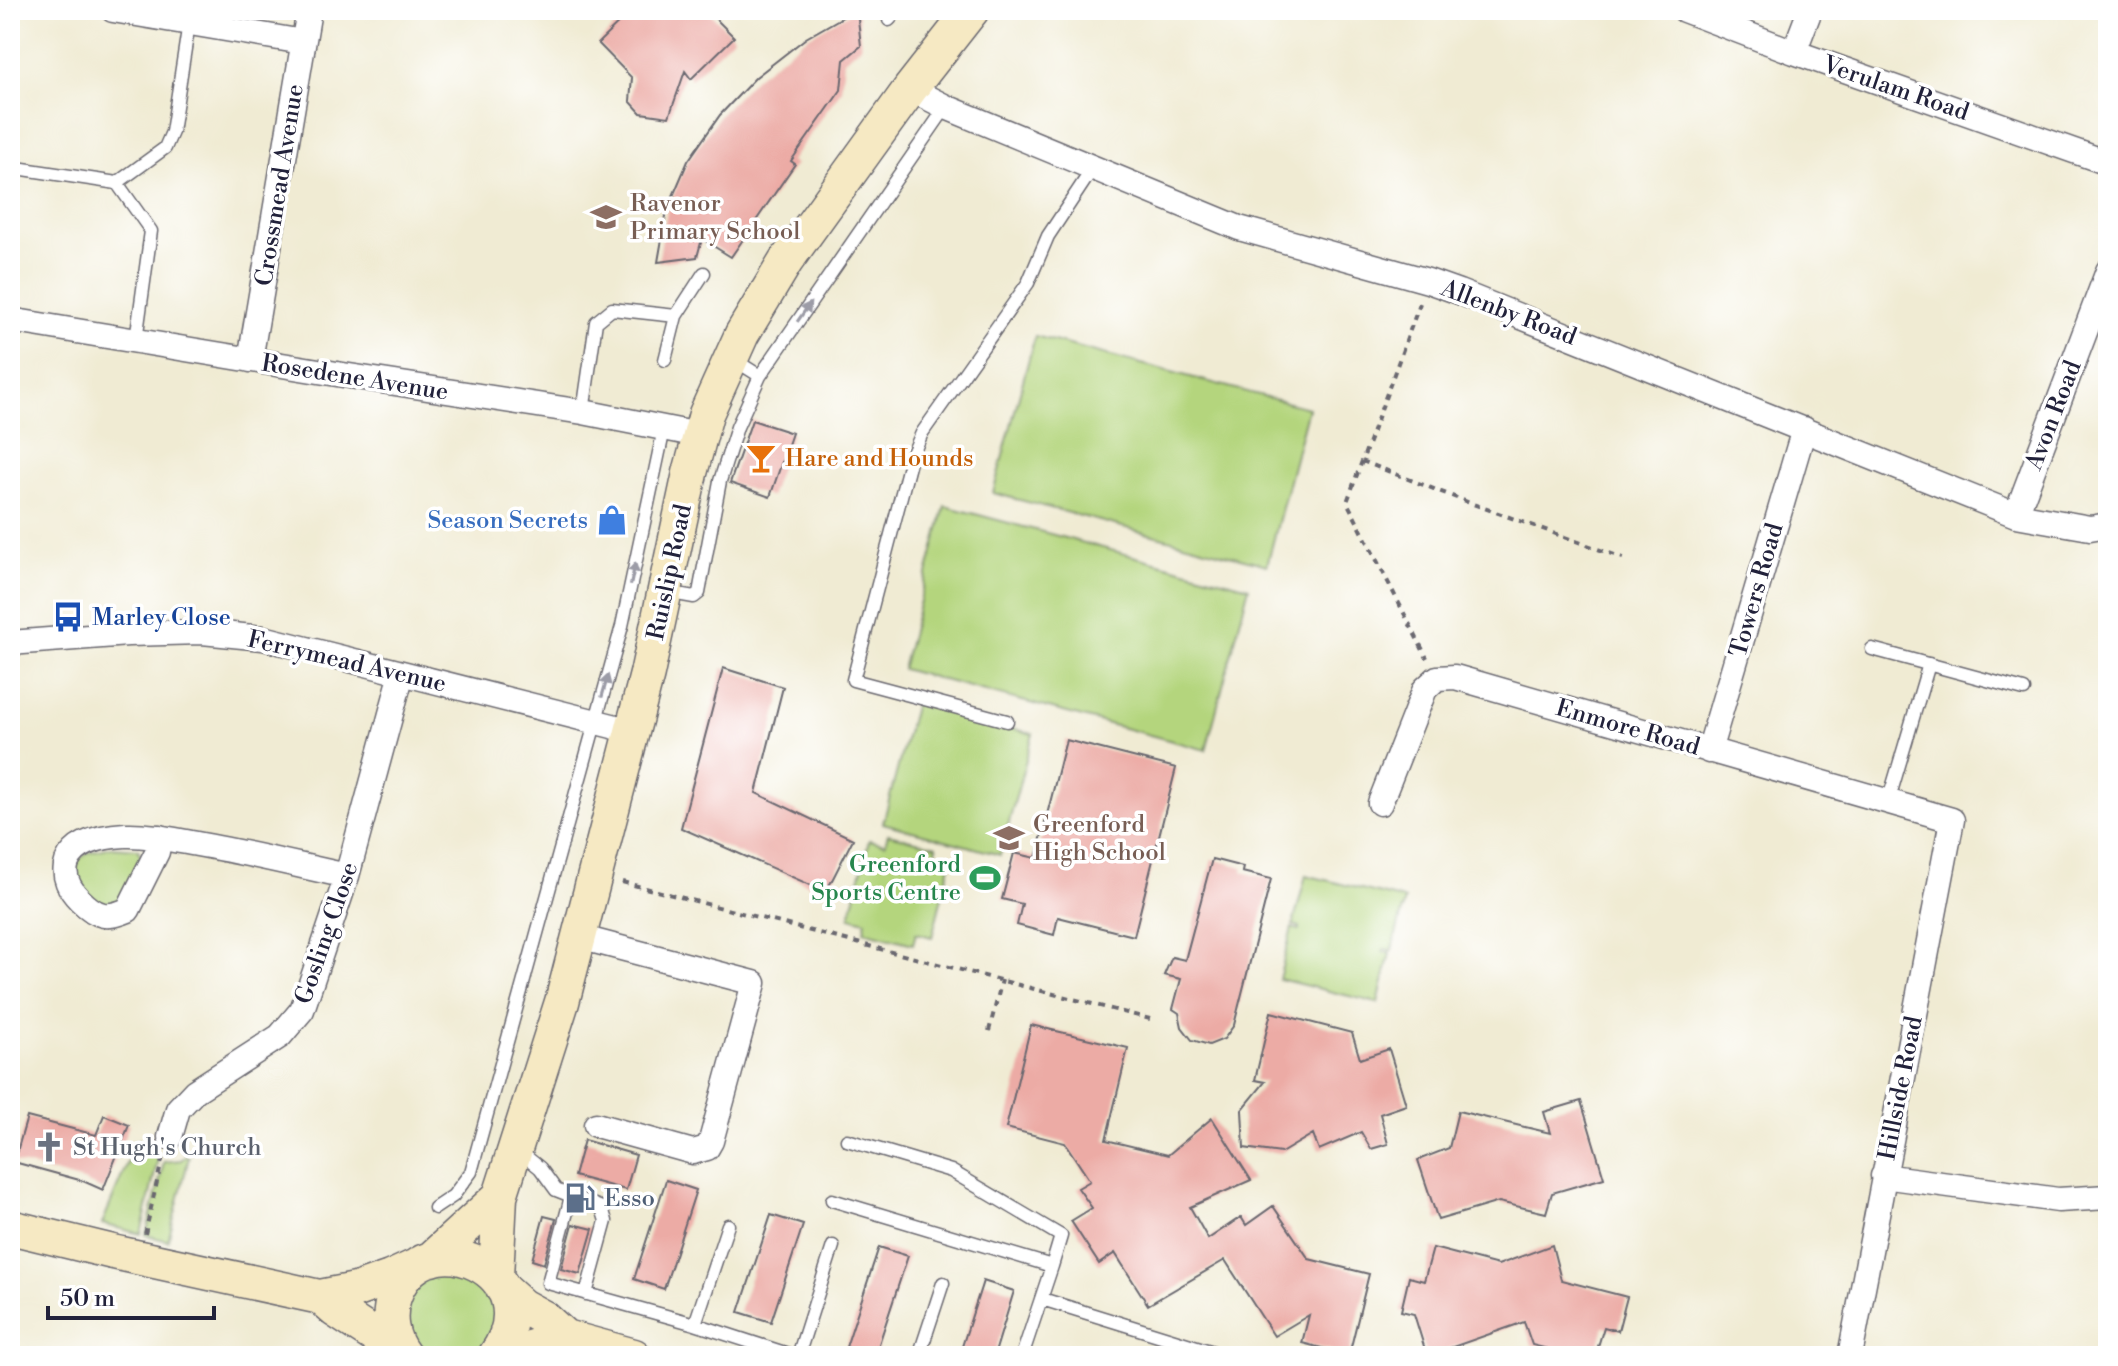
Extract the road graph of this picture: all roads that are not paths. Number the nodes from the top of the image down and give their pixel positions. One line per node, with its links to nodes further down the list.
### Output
1 (113, 10): 6 (street)
2 (309, 10): 7 (street, Crossmead Avenue)
3 (972, 10): 9 (main road, Ruislip Road)
4 (1684, 10): 8 (street, Verulam Road)
5 (1810, 10): 8 (street)
6 (189, 23): 7 (street); 14 (lane)
7 (303, 42): 21 (street, Crossmead Avenue)
8 (1794, 52): 11 (street, Verulam Road)
9 (910, 89): 10 (street, Allenby Road); 20 (main road, Ruislip Road)
10 (946, 107): 13 (street, Allenby Road); 23 (lane, one-way to 10)
11 (2108, 163)
12 (10, 167): 14 (lane)
13 (1093, 168): 26 (street, Allenby Road); 36 (lane)
14 (117, 183): 19 (lane)
15 (2108, 271): 29 (street, Avon Road)
16 (704, 273): 17 (lane)
17 (676, 316): 22 (lane); 24 (lane)
18 (10, 320): 19 (street, Rosedene Avenue)
19 (136, 340): 21 (street, Rosedene Avenue)
20 (731, 357): 23 (lane); 27 (main road, Ruislip Road)
21 (250, 360): 24 (street, Rosedene Avenue)
22 (665, 360)
23 (760, 376): 28 (lane)
24 (583, 412): 25 (street, Rosedene Avenue)
25 (664, 429): 27 (street, Rosedene Avenue); 37 (lane, one-way to 25)
26 (1804, 429): 29 (street, Allenby Road); 39 (street, Towers Road)
27 (699, 435): 28 (main road, Ruislip Road)
28 (705, 477): 38 (main road, Ruislip Road)
29 (2016, 515): 30 (street, Allenby Road)
30 (2108, 525)
31 (10, 643): 34 (street, Ferrymead Avenue)
32 (1872, 649): 33 (lane)
33 (1929, 664): 35 (lane); 40 (lane)
34 (402, 673): 37 (street, Ferrymead Avenue); 44 (street, Gosling Close)
35 (2024, 690)
36 (1007, 721)
37 (595, 722): 38 (street, Ferrymead Avenue); 55 (lane)
38 (632, 731): 45 (main road, Ruislip Road)
39 (1709, 751): 40 (street, Enmore Road); 41 (street, Enmore Road)
40 (1888, 802): 42 (street, Enmore Road)
41 (1380, 803)
42 (1952, 820): 50 (street, Hillside Road)
43 (159, 837): 44 (street)
44 (347, 876): 48 (street, Gosling Close)
45 (579, 937): 46 (street); 49 (main road, Ruislip Road)
46 (596, 1125)
47 (847, 1140): 60 (lane)
48 (166, 1146)
49 (516, 1149): 51 (main road, Ruislip Road); 52 (lane)
50 (1883, 1176): 53 (street); 76 (street, Hillside Road)
51 (500, 1196): 59 (main road, Ruislip Road); 61 (main road, Ruislip Road)
52 (571, 1197): 63 (lane); 63 (lane)
53 (2108, 1197)
54 (832, 1200): 60 (lane)
55 (435, 1208)
56 (728, 1225): 66 (lane)
57 (10, 1227): 64 (main road)
58 (833, 1246): 72 (lane)
59 (422, 1263): 61 (main road); 64 (main road); 68 (main road)
60 (1052, 1266): 65 (lane)
61 (500, 1283): 67 (main road); 69 (main road, Ruislip Road)
62 (943, 1283): 73 (lane)
63 (586, 1294): 66 (lane)
64 (320, 1297): 68 (main road)
65 (1042, 1299): 74 (lane); 75 (lane)
66 (695, 1324): 72 (lane)
67 (586, 1346): 70 (main road); 71 (main road)
68 (402, 1355)
69 (495, 1356)
70 (503, 1356)
71 (634, 1356)
72 (796, 1356)
73 (919, 1356)
74 (1022, 1356)
75 (1226, 1356)
76 (1850, 1356)

